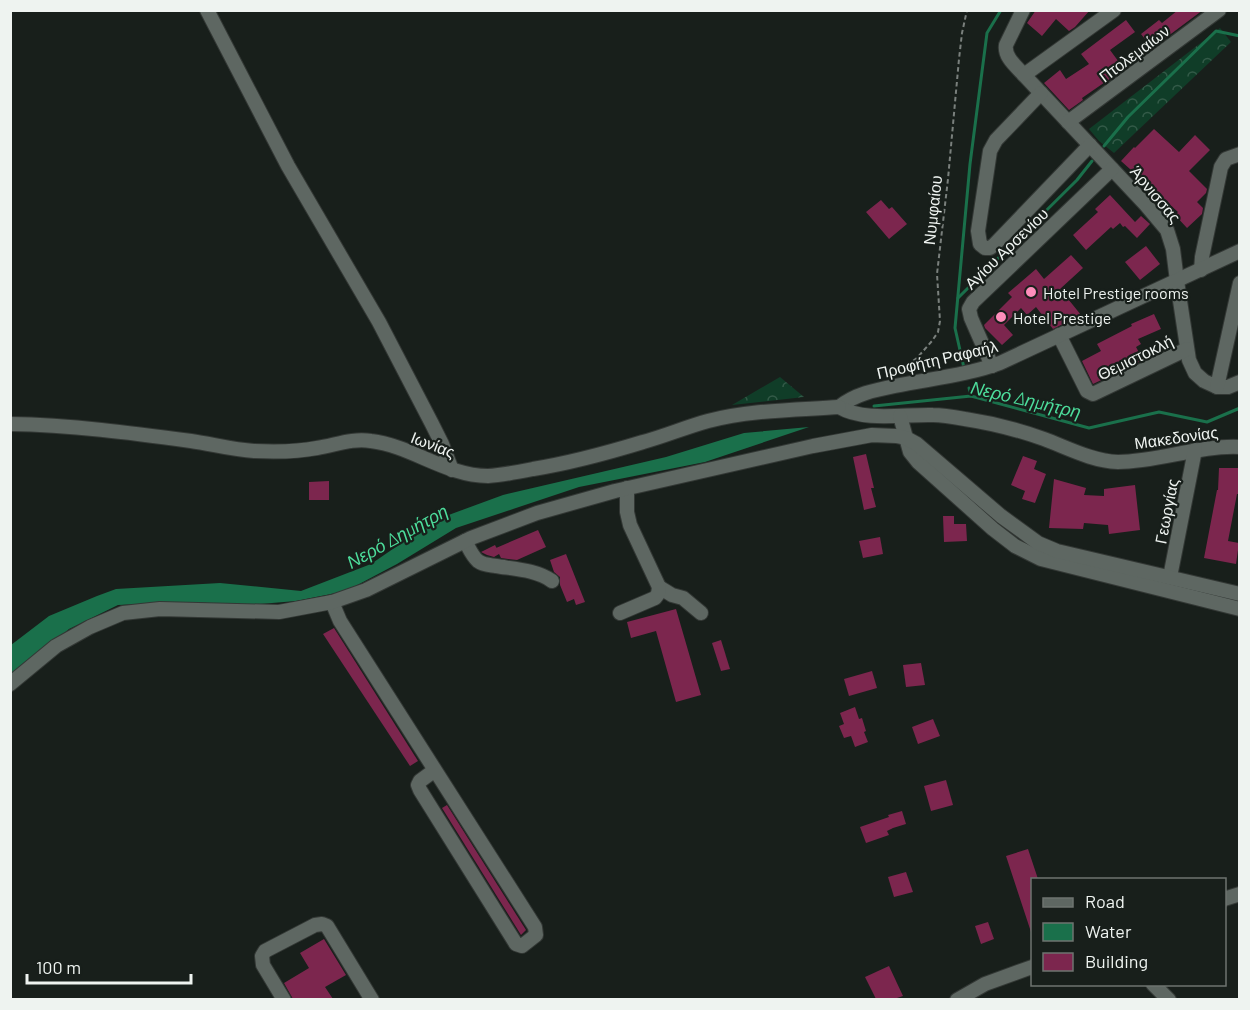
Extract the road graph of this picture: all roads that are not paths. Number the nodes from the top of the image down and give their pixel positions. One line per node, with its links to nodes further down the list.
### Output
1 (207, 10): 26 (street)
2 (1023, 10): 5 (street, Άρνισσας)
3 (1114, 10): 5 (street)
4 (1219, 10): 7 (street, Πτολεμαίων)
5 (1024, 75): 6 (street, Άρνισσας)
6 (1041, 93): 7 (street, Άρνισσας); 8 (street)
7 (1068, 122): 8 (street, Άρνισσας)
8 (1090, 144): 10 (street, Άρνισσας)
9 (1239, 154): 12 (street)
10 (1112, 169): 13 (street, Άρνισσας); 17 (street, Αγίου Αρσενίου)
11 (1239, 251): 12 (street, Προφήτη Ραφαήλ)
12 (1201, 270): 13 (street, Προφήτη Ραφαήλ)
13 (1177, 281): 15 (street, Προφήτη Ραφαήλ); 16 (street, Άρνισσας)
14 (1239, 283): 19 (street)
15 (1059, 336): 16 (street, Θεμιστοκλή); 17 (street, Προφήτη Ραφαήλ)
16 (1187, 349): 19 (street, Άρνισσας)
17 (992, 366): 20 (street, Προφήτη Ραφαήλ)
18 (1239, 382): 19 (street)
19 (1217, 387)
20 (838, 407): 21 (street, Μακεδονίας); 26 (street, Ιωνίας)
21 (900, 416): 23 (street); 25 (street, Μακεδονίας)
22 (10, 424): 26 (street, Ιωνίας)
23 (906, 438): 27 (street); 29 (street); 34 (street)
24 (1239, 447): 25 (street, Μακεδονίας)
25 (1195, 450): 29 (street, Γεωργίας)
26 (452, 470)
27 (627, 488): 28 (street); 31 (street)
28 (465, 541): 30 (street); 33 (street)
29 (1170, 577): 32 (street)
30 (552, 581)
31 (659, 587): 35 (street); 36 (street)
32 (1239, 594)
33 (332, 602): 37 (street); 38 (street)
34 (1239, 609)
35 (620, 613)
36 (701, 613)
37 (10, 684)
38 (435, 770): 38 (street)
39 (1031, 967): 43 (street)
40 (1155, 986): 44 (street)
41 (284, 999): 42 (street)
42 (372, 999)
43 (957, 999)
44 (1169, 999)

